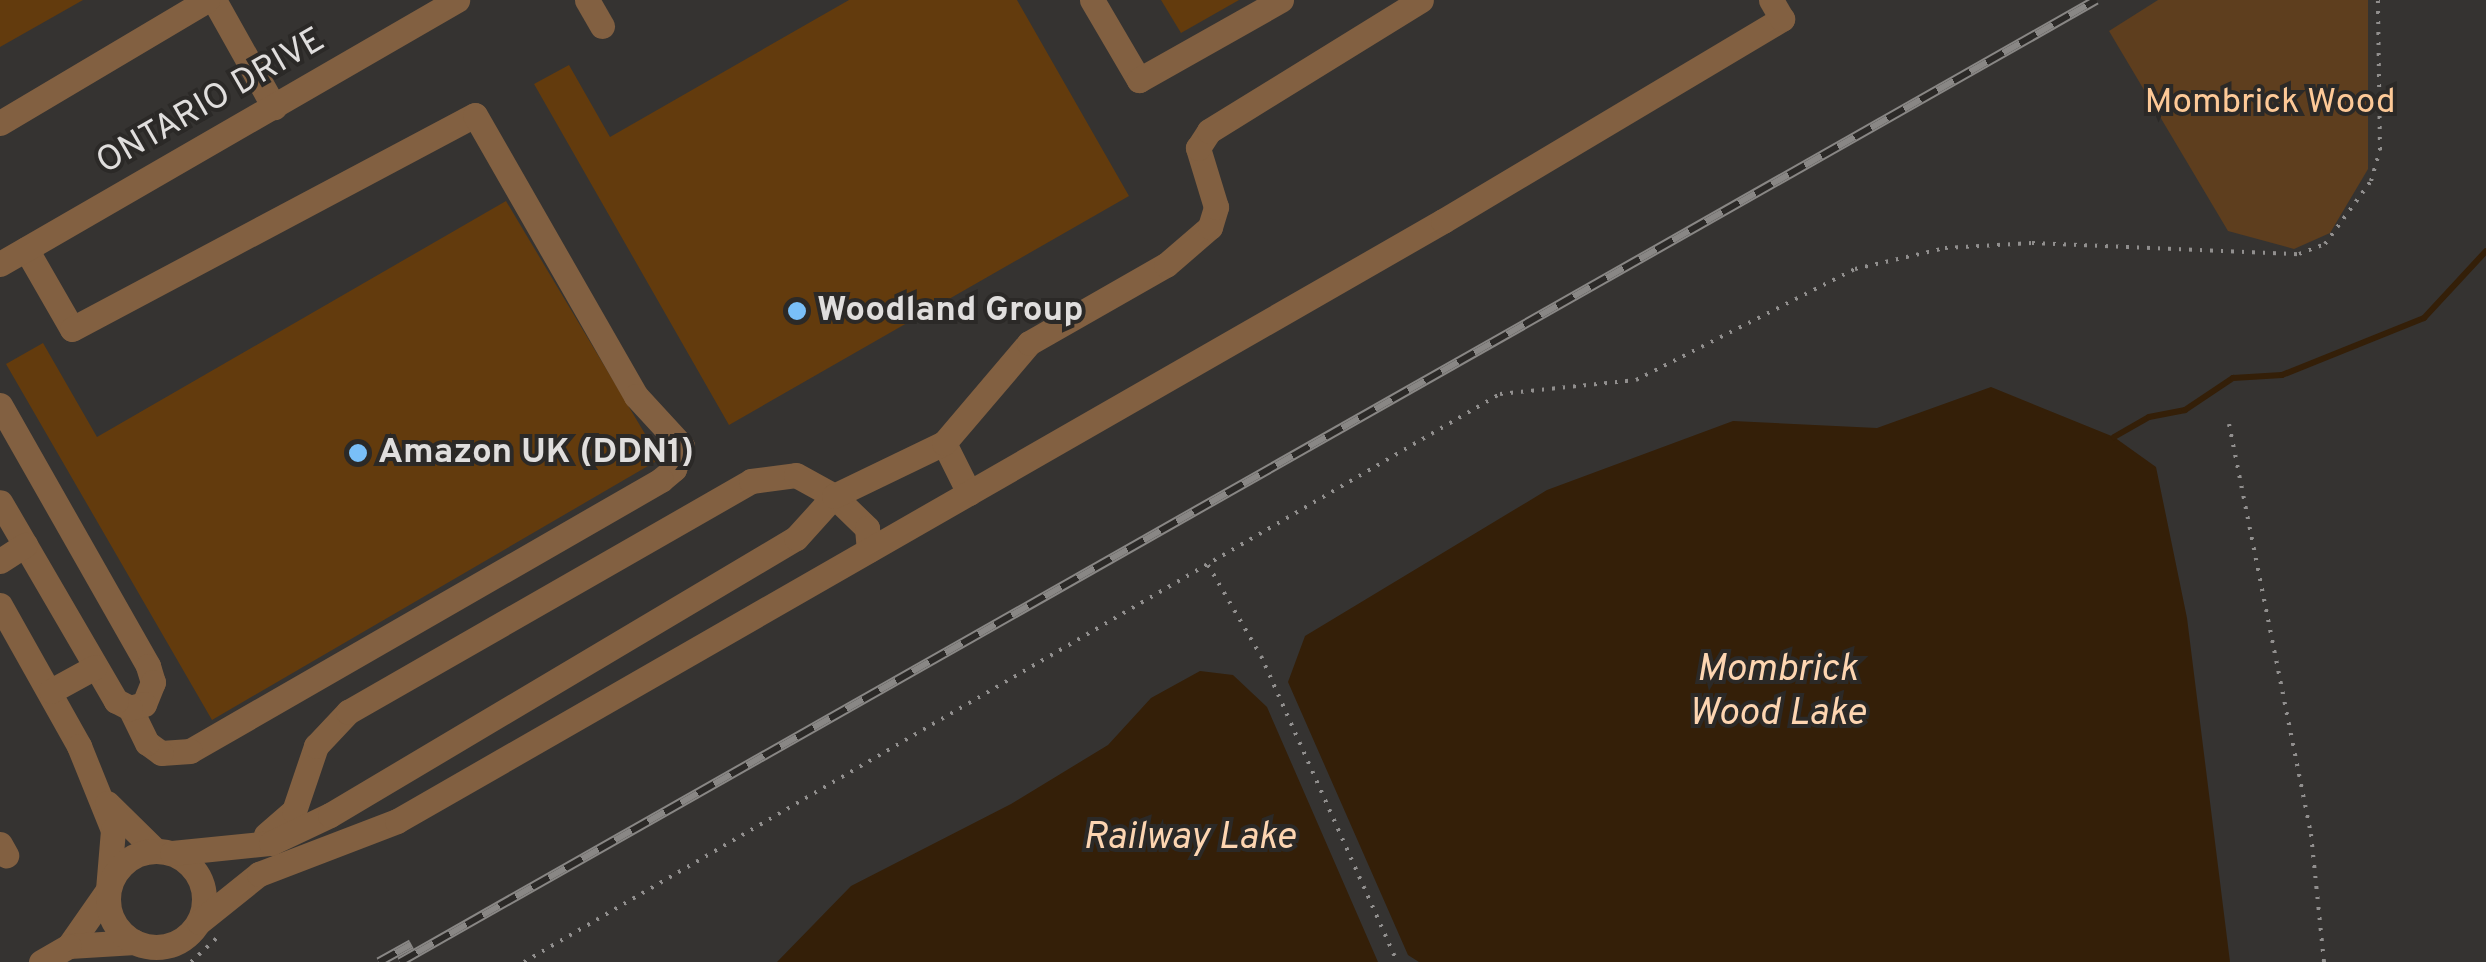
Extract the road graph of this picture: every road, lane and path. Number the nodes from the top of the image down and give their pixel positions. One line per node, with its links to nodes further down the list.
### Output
1 (211, 0): 10 (street); 11 (street)
2 (587, 0): 9 (street)
3 (1092, 0): 4 (street)
4 (1280, 0)
5 (1421, 0): 16 (street)
6 (1771, 0): 17 (street)
7 (2378, 0): 23 (path)
8 (443, 4): 10 (street, ONTARIO DRIVE)
9 (602, 26)
10 (274, 107): 12 (street, ONTARIO DRIVE)
11 (0, 123)
12 (26, 249): 13 (street, ONTARIO DRIVE); 27 (street)
13 (0, 264)
14 (0, 406): 27 (street)
15 (2228, 424): 38 (path)
16 (944, 443): 17 (street); 18 (street)
17 (970, 493): 21 (street)
18 (834, 496): 21 (street); 29 (street); 29 (street)
19 (0, 502): 20 (street)
20 (25, 545): 22 (street); 25 (street)
21 (869, 550): 32 (street)
22 (0, 560)
23 (1207, 563): 36 (path); 37 (path)
24 (0, 605): 26 (street)
25 (95, 667): 26 (street); 27 (street)
26 (50, 691): 28 (street)
27 (130, 708)
28 (107, 804): 30 (street); 31 (street)
29 (250, 846): 30 (street)
30 (164, 851): 31 (street); 32 (street)
31 (108, 890): 33 (street); 34 (street)
32 (199, 922): 34 (street)
33 (69, 946): 34 (street); 35 (street)
34 (154, 951)
35 (40, 962)
36 (524, 962)
37 (1397, 962)
38 (2324, 962)

